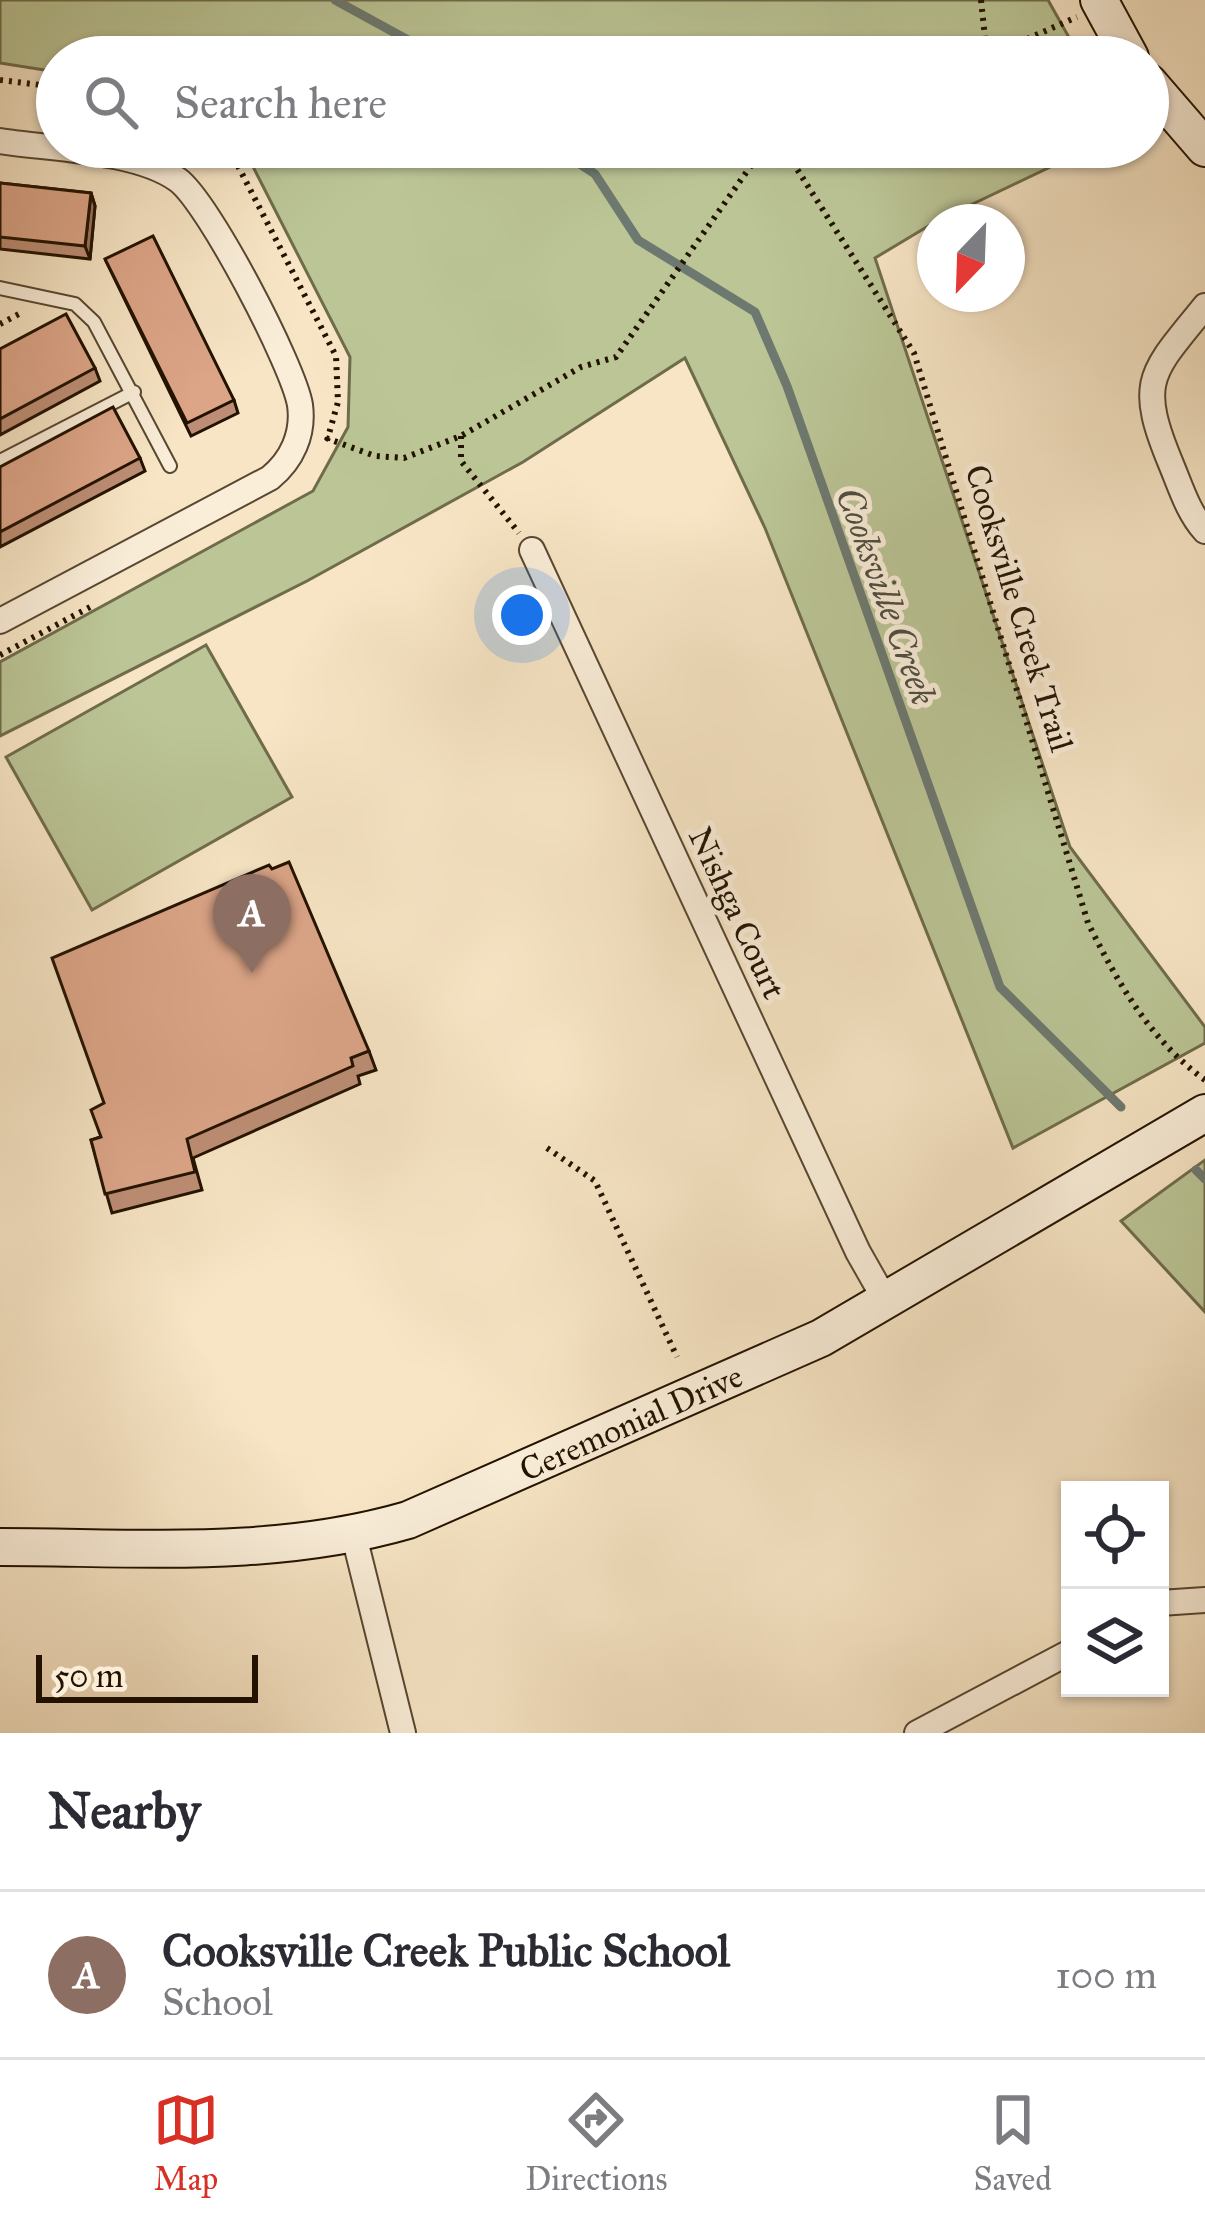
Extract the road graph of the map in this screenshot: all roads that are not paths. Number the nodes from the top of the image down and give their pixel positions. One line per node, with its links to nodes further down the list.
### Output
1 (1101, 3): 2 (street)
2 (1119, 36)
3 (1169, 106): 6 (street)
4 (0, 141): 5 (street)
5 (36, 146)
6 (1205, 148)
7 (154, 168): 15 (street)
8 (0, 288): 10 (lane)
9 (1205, 306): 13 (street)
10 (134, 392): 11 (lane); 12 (lane)
11 (0, 461)
12 (170, 466)
13 (1205, 531)
14 (532, 550): 17 (street, Nishga Court)
15 (0, 621)
16 (1205, 1112): 17 (street, Ceremonial Drive)
17 (886, 1303): 18 (street, Ceremonial Drive)
18 (354, 1536): 19 (street, Ceremonial Drive); 23 (street)
19 (0, 1547)
20 (1205, 1600): 21 (street)
21 (1169, 1602)
22 (1061, 1657): 24 (street)
23 (404, 1733)
24 (917, 1733)

